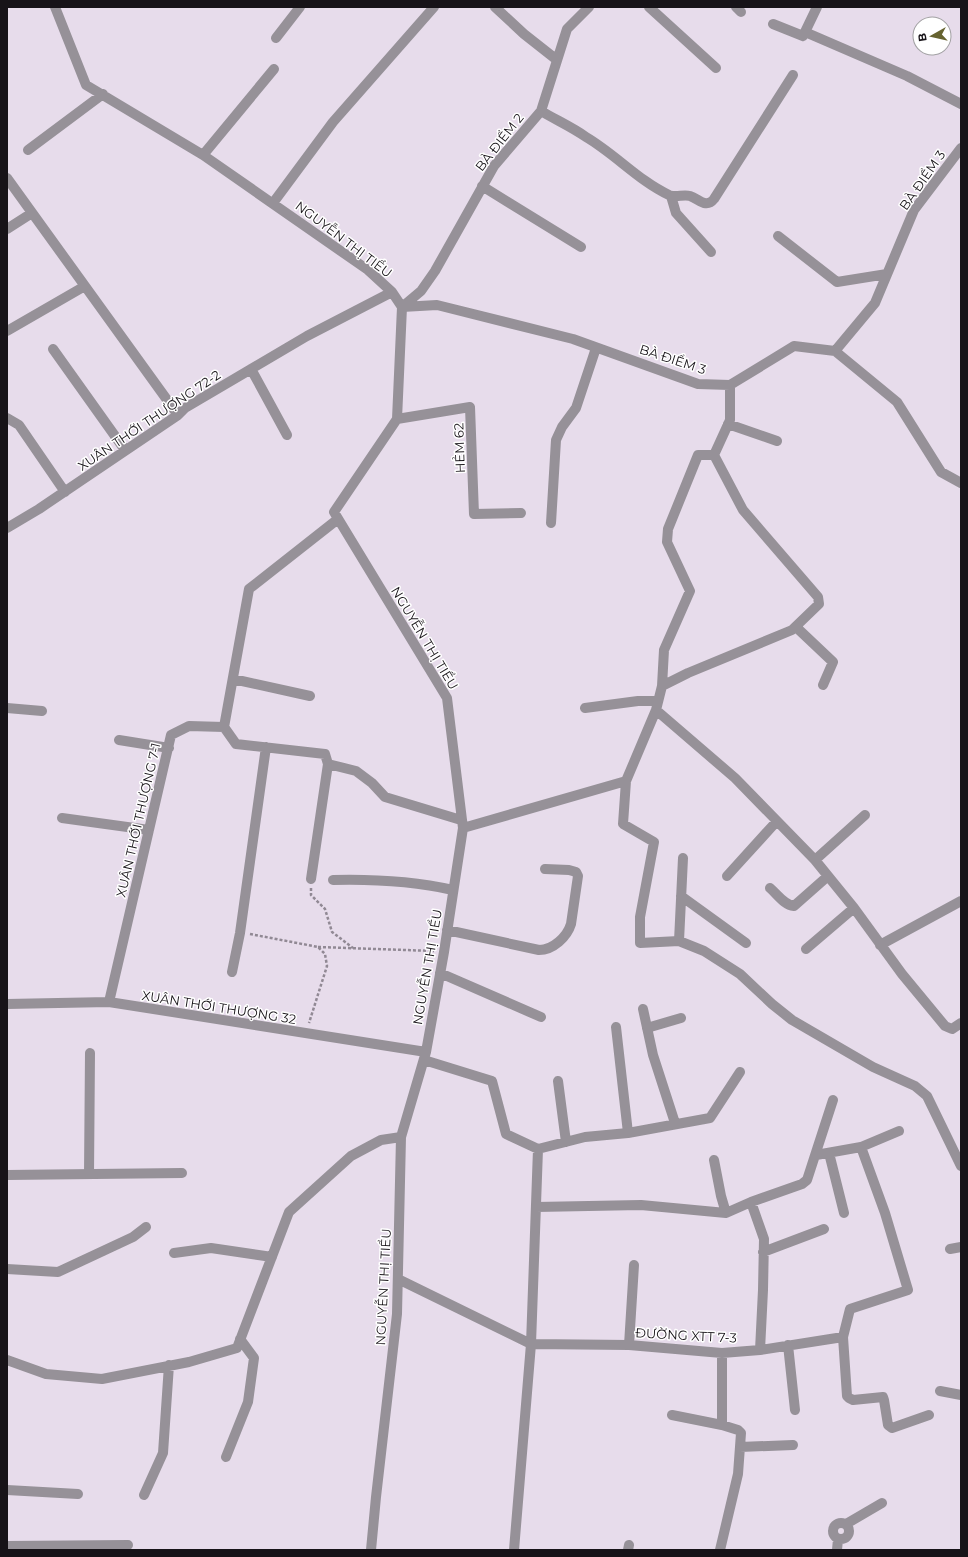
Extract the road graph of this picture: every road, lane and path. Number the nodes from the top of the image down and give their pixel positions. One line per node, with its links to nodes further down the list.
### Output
1 (55, 7): 15 (street, NGUYỄN THỊ TIỂU)
2 (300, 7): 10 (street)
3 (434, 7): 24 (street)
4 (494, 7): 11 (street)
5 (589, 7): 11 (street, BÀ ĐIỂM 2)
6 (649, 7): 12 (street)
7 (817, 7): 9 (street)
8 (773, 24): 9 (street)
9 (805, 32): 16 (street)
10 (276, 38)
11 (557, 60): 17 (street, BÀ ĐIỂM 2)
12 (716, 68)
13 (274, 69): 20 (street)
14 (793, 75): 23 (street)
15 (103, 94): 19 (street); 20 (street, NGUYỄN THỊ TIỂU)
16 (961, 104)
17 (541, 111): 22 (street, BÀ ĐIỂM 2); 23 (street)
18 (961, 148): 30 (street, BÀ ĐIỂM 3)
19 (28, 150)
20 (203, 155): 24 (street, NGUYỄN THỊ TIỂU)
21 (7, 178): 25 (street)
22 (482, 186): 28 (street); 33 (street, BÀ ĐIỂM 2)
23 (671, 196): 29 (street)
24 (273, 204): 32 (street, NGUYỄN THỊ TIỂU)
25 (32, 213): 26 (street); 31 (street)
26 (7, 229)
27 (778, 236): 30 (street)
28 (581, 247)
29 (711, 252)
30 (887, 274): 37 (street, BÀ ĐIỂM 3)
31 (85, 286): 34 (street); 40 (street)
32 (392, 292): 33 (street, NGUYỄN THỊ TIỂU); 38 (street, XUÂN THỚI THƯỢNG 72-2)
33 (402, 307): 35 (street, BÀ ĐIỂM 3); 42 (street)
34 (7, 331)
35 (596, 348): 39 (street, BÀ ĐIỂM 3); 52 (street)
36 (53, 349): 46 (street)
37 (835, 351): 39 (street); 48 (street)
38 (251, 369): 40 (street, XUÂN THỚI THƯỢNG 72-2); 44 (street)
39 (730, 385): 43 (street)
40 (178, 415): 46 (street, XUÂN THỚI THƯỢNG 72-2)
41 (7, 418): 49 (street)
42 (397, 418): 50 (street, HẺM 62); 51 (street)
43 (728, 424): 45 (street); 47 (street)
44 (287, 435)
45 (777, 442)
46 (125, 450): 49 (street, XUÂN THỚI THƯỢNG 72-2)
47 (714, 455): 54 (street); 57 (street)
48 (961, 483)
49 (65, 492): 53 (street, XUÂN THỚI THƯỢNG 72-2)
50 (521, 513)
51 (338, 519): 55 (street); 72 (street, NGUYỄN THỊ TIỂU)
52 (551, 523)
53 (7, 528)
54 (796, 627): 56 (street); 57 (street)
55 (233, 679): 58 (street); 63 (street)
56 (823, 685)
57 (662, 686): 59 (street)
58 (310, 696)
59 (656, 706): 61 (street); 68 (street); 71 (street)
60 (7, 708): 62 (street)
61 (585, 708)
62 (42, 712)
63 (224, 727): 65 (street, XUÂN THỚI THƯỢNG 7-1); 66 (street)
64 (120, 740): 65 (street)
65 (169, 748): 73 (street, XUÂN THỚI THƯỢNG 7-1)
66 (266, 748): 67 (street); 87 (street)
67 (328, 764): 72 (street); 79 (street)
68 (626, 781): 72 (street); 88 (street)
69 (866, 815): 75 (street)
70 (62, 818): 73 (street)
71 (777, 821): 75 (street); 77 (street)
72 (462, 824): 82 (street, NGUYỄN THỊ TIỂU)
73 (149, 830): 97 (street, XUÂN THỚI THƯỢNG 7-1)
74 (683, 858): 83 (street)
75 (815, 860): 78 (street)
76 (545, 870): 86 (street)
77 (727, 876)
78 (828, 876): 81 (street); 85 (street)
79 (312, 879): 92 (path)
80 (333, 880): 82 (street)
81 (770, 888)
82 (453, 890): 86 (street, NGUYỄN THỊ TIỂU)
83 (681, 896): 88 (street); 89 (street)
84 (961, 901): 90 (street)
85 (854, 908): 90 (street); 93 (street)
86 (447, 930): 94 (street, NGUYỄN THỊ TIỂU)
87 (240, 933): 91 (path); 95 (street)
88 (679, 941): 121 (street)
89 (746, 943)
90 (880, 945): 102 (street)
91 (318, 947): 92 (path); 105 (path)
92 (353, 948): 94 (path)
93 (806, 949)
94 (444, 952): 96 (street, NGUYỄN THỊ TIỂU)
95 (232, 972)
96 (440, 973): 100 (street); 107 (street, NGUYỄN THỊ TIỂU)
97 (109, 1002): 98 (street, XUÂN THỚI THƯỢNG 32); 105 (street, XUÂN THỚI THƯỢNG 32)
98 (7, 1004)
99 (643, 1009): 104 (street)
100 (541, 1017)
101 (681, 1018): 104 (street)
102 (961, 1023)
103 (616, 1027): 113 (street)
104 (647, 1028): 111 (street)
105 (306, 1033): 107 (street, XUÂN THỚI THƯỢNG 32)
106 (90, 1053): 123 (street)
107 (425, 1056): 114 (street, NGUYỄN THỊ TIỂU); 117 (street, XUÂN THỚI THƯỢNG 32)
108 (740, 1072): 111 (street)
109 (558, 1081): 115 (street)
110 (834, 1100): 119 (street)
111 (675, 1124): 113 (street)
112 (899, 1131): 116 (street)
113 (628, 1133): 115 (street)
114 (401, 1137): 135 (street); 138 (street, NGUYỄN THỊ TIỂU)
115 (566, 1142): 117 (street)
116 (861, 1147): 118 (street); 139 (street)
117 (538, 1149): 126 (street)
118 (829, 1153): 119 (street); 128 (street)
119 (816, 1155): 125 (street)
120 (714, 1160): 127 (street)
121 (961, 1166)
122 (182, 1173): 123 (street)
123 (89, 1174): 124 (street)
124 (7, 1175)
125 (751, 1202): 127 (street); 133 (street)
126 (536, 1207): 127 (street); 141 (street)
127 (726, 1214)
128 (844, 1214)
129 (146, 1227): 137 (street)
130 (824, 1229): 133 (street)
131 (961, 1247): 132 (street)
132 (950, 1249)
133 (763, 1252): 144 (street)
134 (174, 1253): 135 (street)
135 (272, 1257): 140 (street)
136 (634, 1265): 142 (street)
137 (7, 1269)
138 (398, 1279): 141 (street, ĐƯỜNG XTT 7-3); 164 (street, NGUYỄN THỊ TIỂU)
139 (843, 1337): 143 (street, ĐƯỜNG XTT 7-3); 152 (street)
140 (240, 1339): 147 (street); 156 (street)
141 (530, 1344): 142 (street, ĐƯỜNG XTT 7-3); 165 (street)
142 (629, 1345): 145 (street, ĐƯỜNG XTT 7-3)
143 (788, 1346): 144 (street, ĐƯỜNG XTT 7-3); 150 (street)
144 (760, 1350): 145 (street, ĐƯỜNG XTT 7-3)
145 (722, 1353): 153 (street)
146 (7, 1360): 147 (street)
147 (169, 1365): 159 (street)
148 (940, 1392): 149 (street)
149 (961, 1395)
150 (795, 1410)
151 (672, 1415): 153 (street)
152 (929, 1415)
153 (722, 1425): 155 (street)
154 (794, 1445): 155 (street)
155 (740, 1447): 166 (street)
156 (226, 1457)
157 (7, 1490): 158 (street)
158 (78, 1494)
159 (144, 1494)
160 (882, 1503): 167 (street)
161 (7, 1546): 163 (street)
162 (128, 1546): 163 (street)
163 (62, 1548)
164 (371, 1550)
165 (514, 1550)
166 (720, 1550)
167 (837, 1550)

